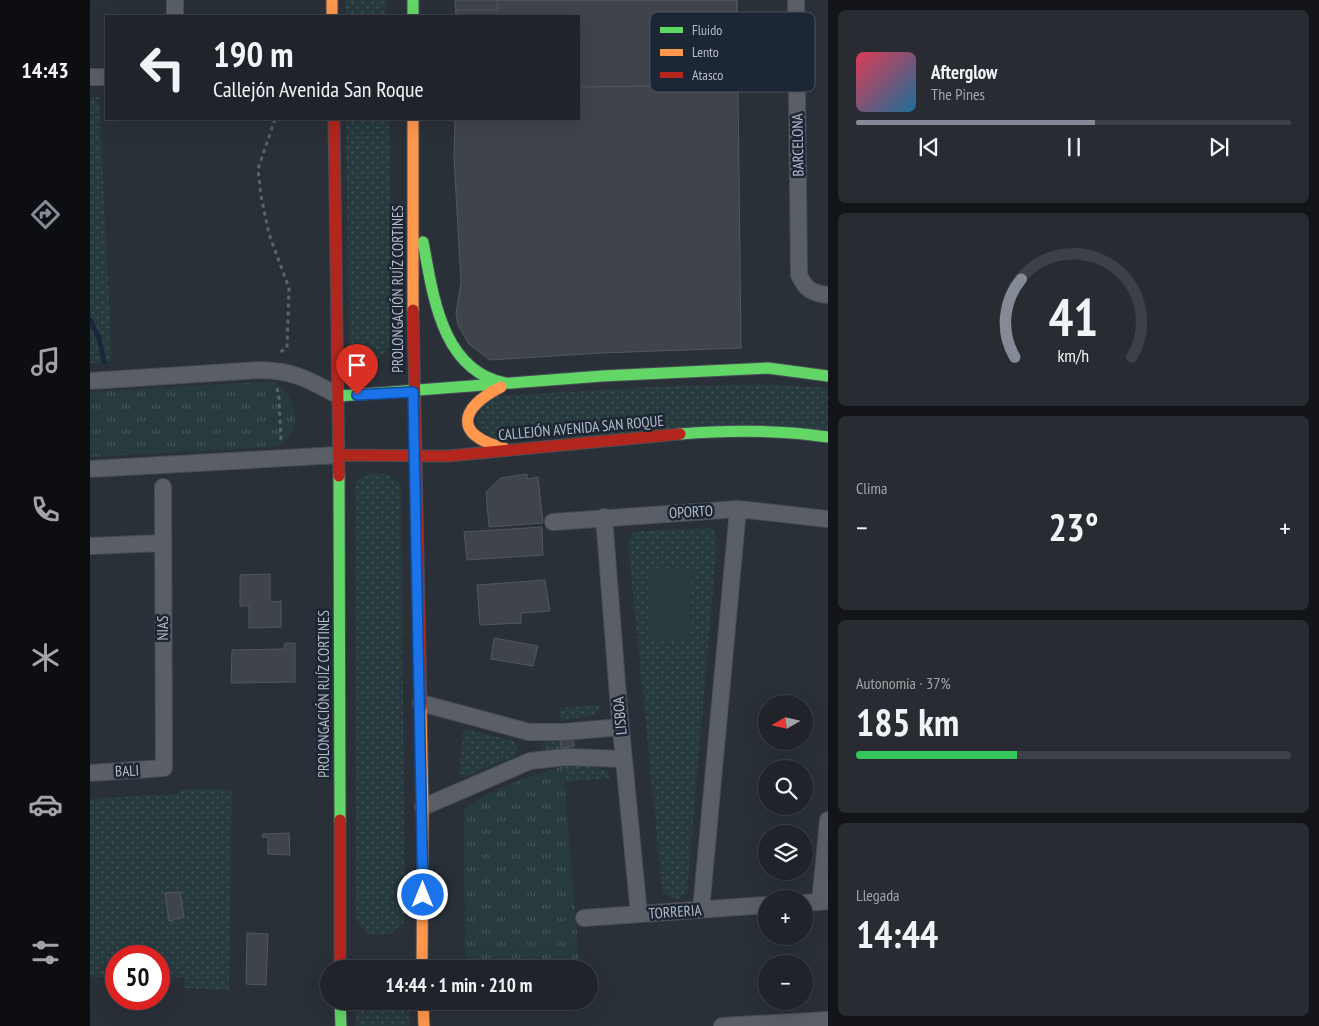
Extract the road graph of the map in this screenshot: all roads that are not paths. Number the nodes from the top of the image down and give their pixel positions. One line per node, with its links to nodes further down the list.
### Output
1 (175, 0): 4 (street)
2 (332, 0): 5 (main road)
3 (413, 0): 6 (main road)
4 (175, 15)
5 (332, 15)
6 (413, 15)
7 (90, 77): 8 (street)
8 (105, 77)
9 (797, 92): 13 (street, BARCELONA)
10 (334, 120): 18 (main road, PROLONGACIÓN RUÍZ CORTINES)
11 (413, 120): 12 (main road, PROLONGACIÓN RUÍZ CORTINES)
12 (413, 193): 16 (main road); 17 (main road, PROLONGACIÓN RUÍZ CORTINES)
13 (828, 295)
14 (828, 376): 16 (main road)
15 (90, 381): 18 (street)
16 (508, 383): 17 (main road); 20 (main road)
17 (413, 392): 18 (main road); 21 (main road, PROLONGACIÓN RUÍZ CORTINES)
18 (339, 396): 22 (main road, PROLONGACIÓN RUÍZ CORTINES)
19 (828, 437): 20 (main road, CALLEJÓN AVENIDA SAN ROQUE)
20 (509, 448): 21 (main road, CALLEJÓN AVENIDA SAN ROQUE)
21 (415, 454): 22 (main road, CALLEJÓN AVENIDA SAN ROQUE); 31 (main road, PROLONGACIÓN RUÍZ CORTINES)
22 (338, 455): 23 (street); 45 (main road, PROLONGACIÓN RUÍZ CORTINES)
23 (90, 468)
24 (162, 487): 29 (street, NIAS)
25 (738, 509): 26 (street, OPORTO); 27 (street, OPORTO); 42 (street)
26 (604, 517): 28 (street, OPORTO); 32 (street, LISBOA)
27 (828, 519)
28 (553, 522)
29 (163, 543): 30 (street); 36 (street, NIAS)
30 (90, 546)
31 (420, 703): 33 (street); 38 (main road, PROLONGACIÓN RUÍZ CORTINES)
32 (621, 727): 33 (street); 35 (street, LISBOA)
33 (529, 732): 34 (street)
34 (530, 760): 35 (street); 38 (street)
35 (624, 760): 43 (street, LISBOA)
36 (164, 768): 37 (street, BALI)
37 (90, 773)
38 (423, 807): 46 (main road, PROLONGACIÓN RUÍZ CORTINES)
39 (828, 820): 40 (street)
40 (824, 901)
41 (758, 906): 42 (street, TORRERIA)
42 (701, 910): 43 (street, TORRERIA)
43 (639, 914): 44 (street, TORRERIA)
44 (584, 918)
45 (340, 960)
46 (422, 960)
47 (340, 1010): 51 (main road)
48 (423, 1010): 52 (main road)
49 (828, 1020): 50 (street)
50 (773, 1025): 53 (street)
51 (341, 1026)
52 (424, 1026)
53 (722, 1026)

